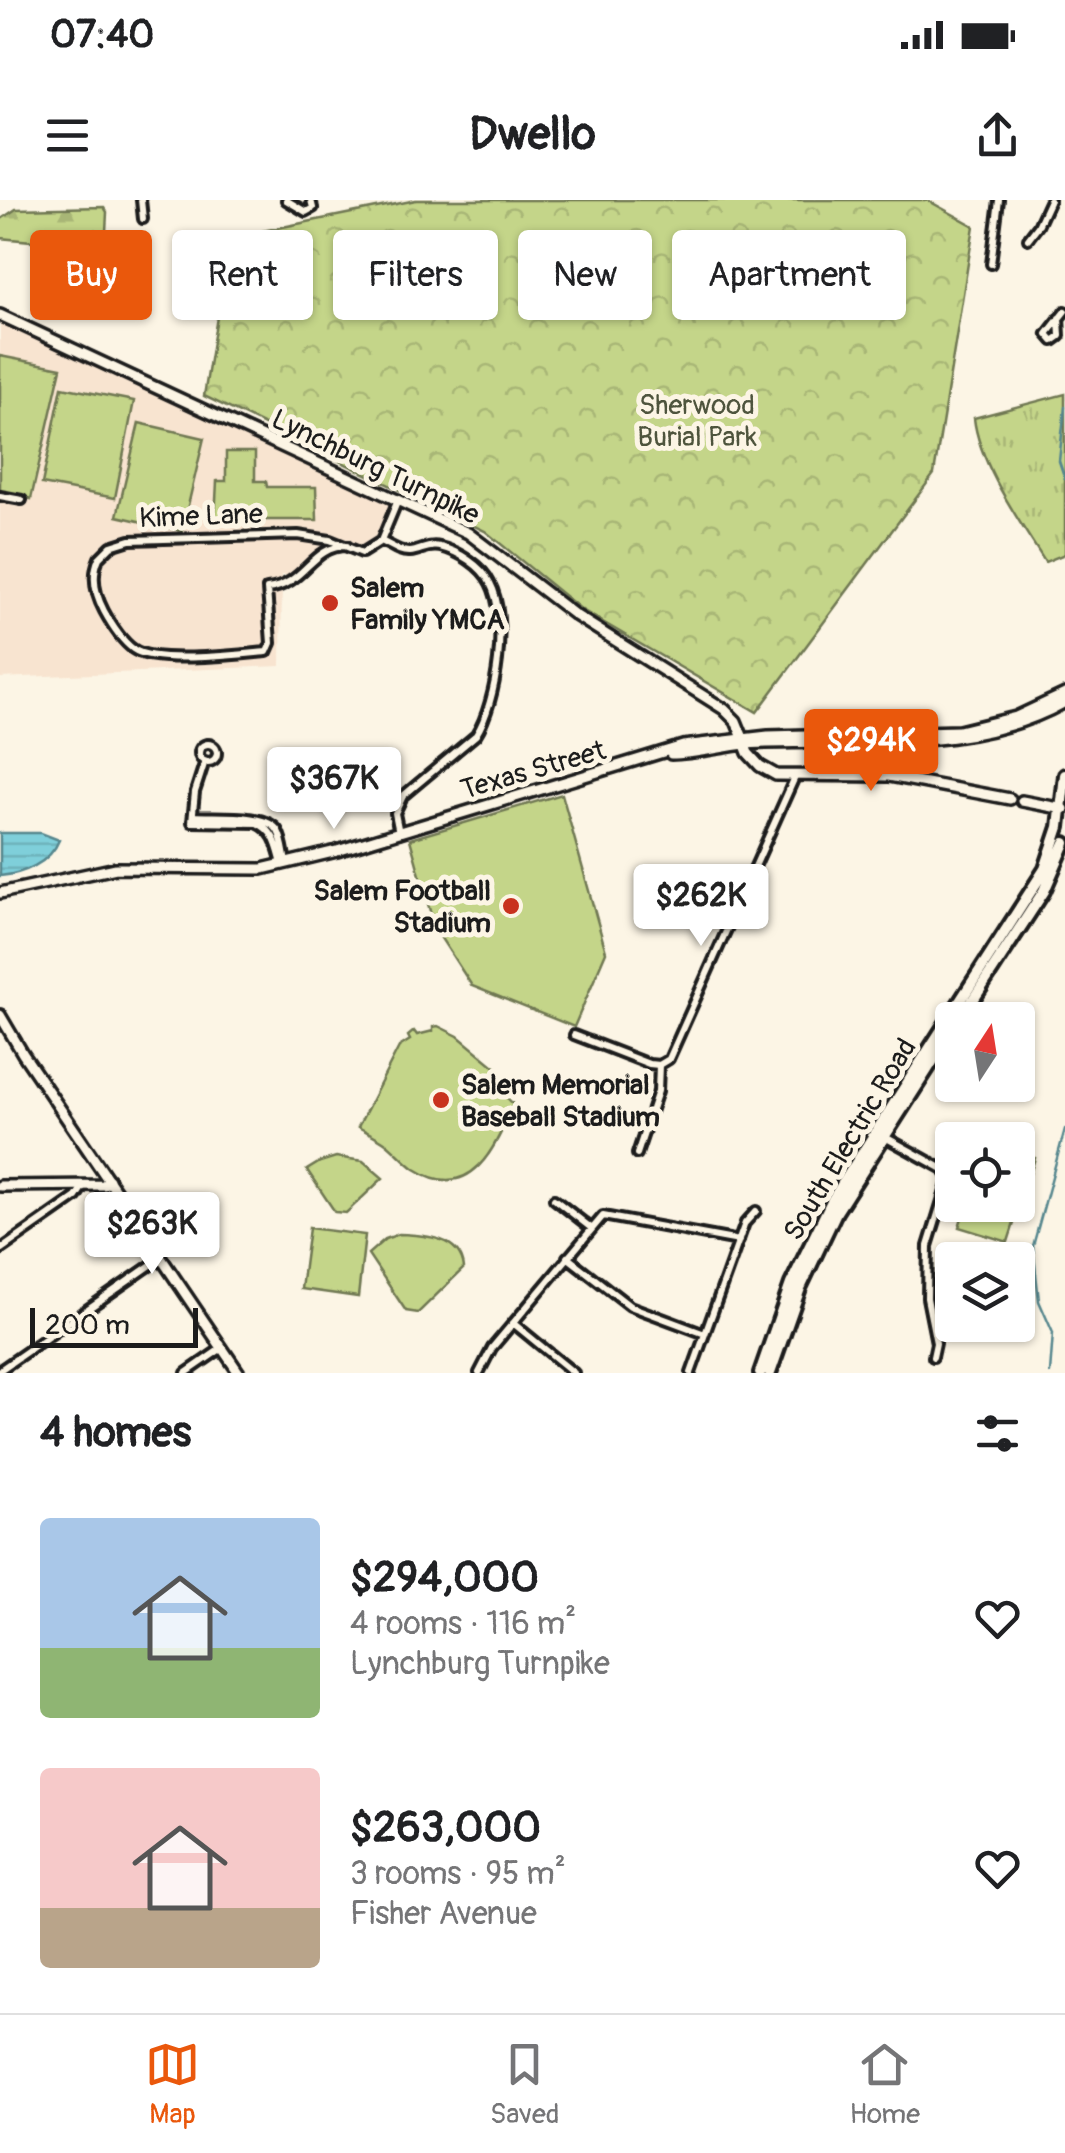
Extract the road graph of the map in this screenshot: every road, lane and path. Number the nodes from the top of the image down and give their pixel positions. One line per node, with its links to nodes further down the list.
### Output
1 (141, 200): 6 (street)
2 (286, 200): 3 (street)
3 (311, 200)
4 (998, 200): 8 (street)
5 (1050, 200): 7 (street)
6 (142, 219)
7 (1028, 239)
8 (990, 264)
9 (0, 314): 11 (main road, Lynchburg Turnpike)
10 (0, 496): 12 (street)
11 (398, 499): 13 (street); 17 (main road, Lynchburg Turnpike)
12 (22, 500)
13 (381, 541): 14 (street, Kime Lane); 24 (street)
14 (347, 546): 14 (street, Kime Lane)
15 (1065, 694): 17 (main road, Texas Street)
16 (1065, 702): 17 (main road, Texas Street)
17 (744, 741): 20 (main road, Lynchburg Turnpike); 24 (main road, Texas Street)
18 (205, 762): 26 (street)
19 (1065, 775): 23 (main road, South Electric Road)
20 (795, 777): 21 (main road, Lynchburg Turnpike); 34 (street)
21 (1010, 798)
22 (1022, 801): 23 (main road)
23 (1063, 809): 35 (main road, South Electric Road)
24 (399, 833): 26 (main road, Texas Street)
25 (1065, 843): 28 (main road)
26 (284, 864): 27 (main road, Texas Street)
27 (0, 893)
28 (972, 1002)
29 (0, 1015): 32 (main road)
30 (0, 1024): 32 (main road)
31 (574, 1035): 34 (street)
32 (16, 1044): 37 (main road)
33 (935, 1055): 35 (main road, South Electric Road)
34 (659, 1065): 36 (street)
35 (880, 1134): 50 (street); 57 (main road, South Electric Road); 58 (main road, South Electric Road)
36 (636, 1154)
37 (110, 1180): 38 (main road); 45 (main road)
38 (84, 1185): 39 (main road); 44 (street)
39 (0, 1186)
40 (554, 1199): 42 (street)
41 (756, 1210): 43 (street)
42 (590, 1228): 43 (street); 46 (street)
43 (739, 1242): 48 (street)
44 (0, 1250)
45 (162, 1257): 49 (main road); 51 (street)
46 (567, 1257): 47 (street); 48 (street)
47 (513, 1323): 54 (street); 55 (street)
48 (705, 1334): 56 (street)
49 (223, 1347): 52 (street); 53 (main road)
50 (933, 1357)
51 (1, 1371)
52 (186, 1373)
53 (239, 1373)
54 (478, 1373)
55 (574, 1373)
56 (691, 1373)
57 (760, 1373)
58 (770, 1373)

